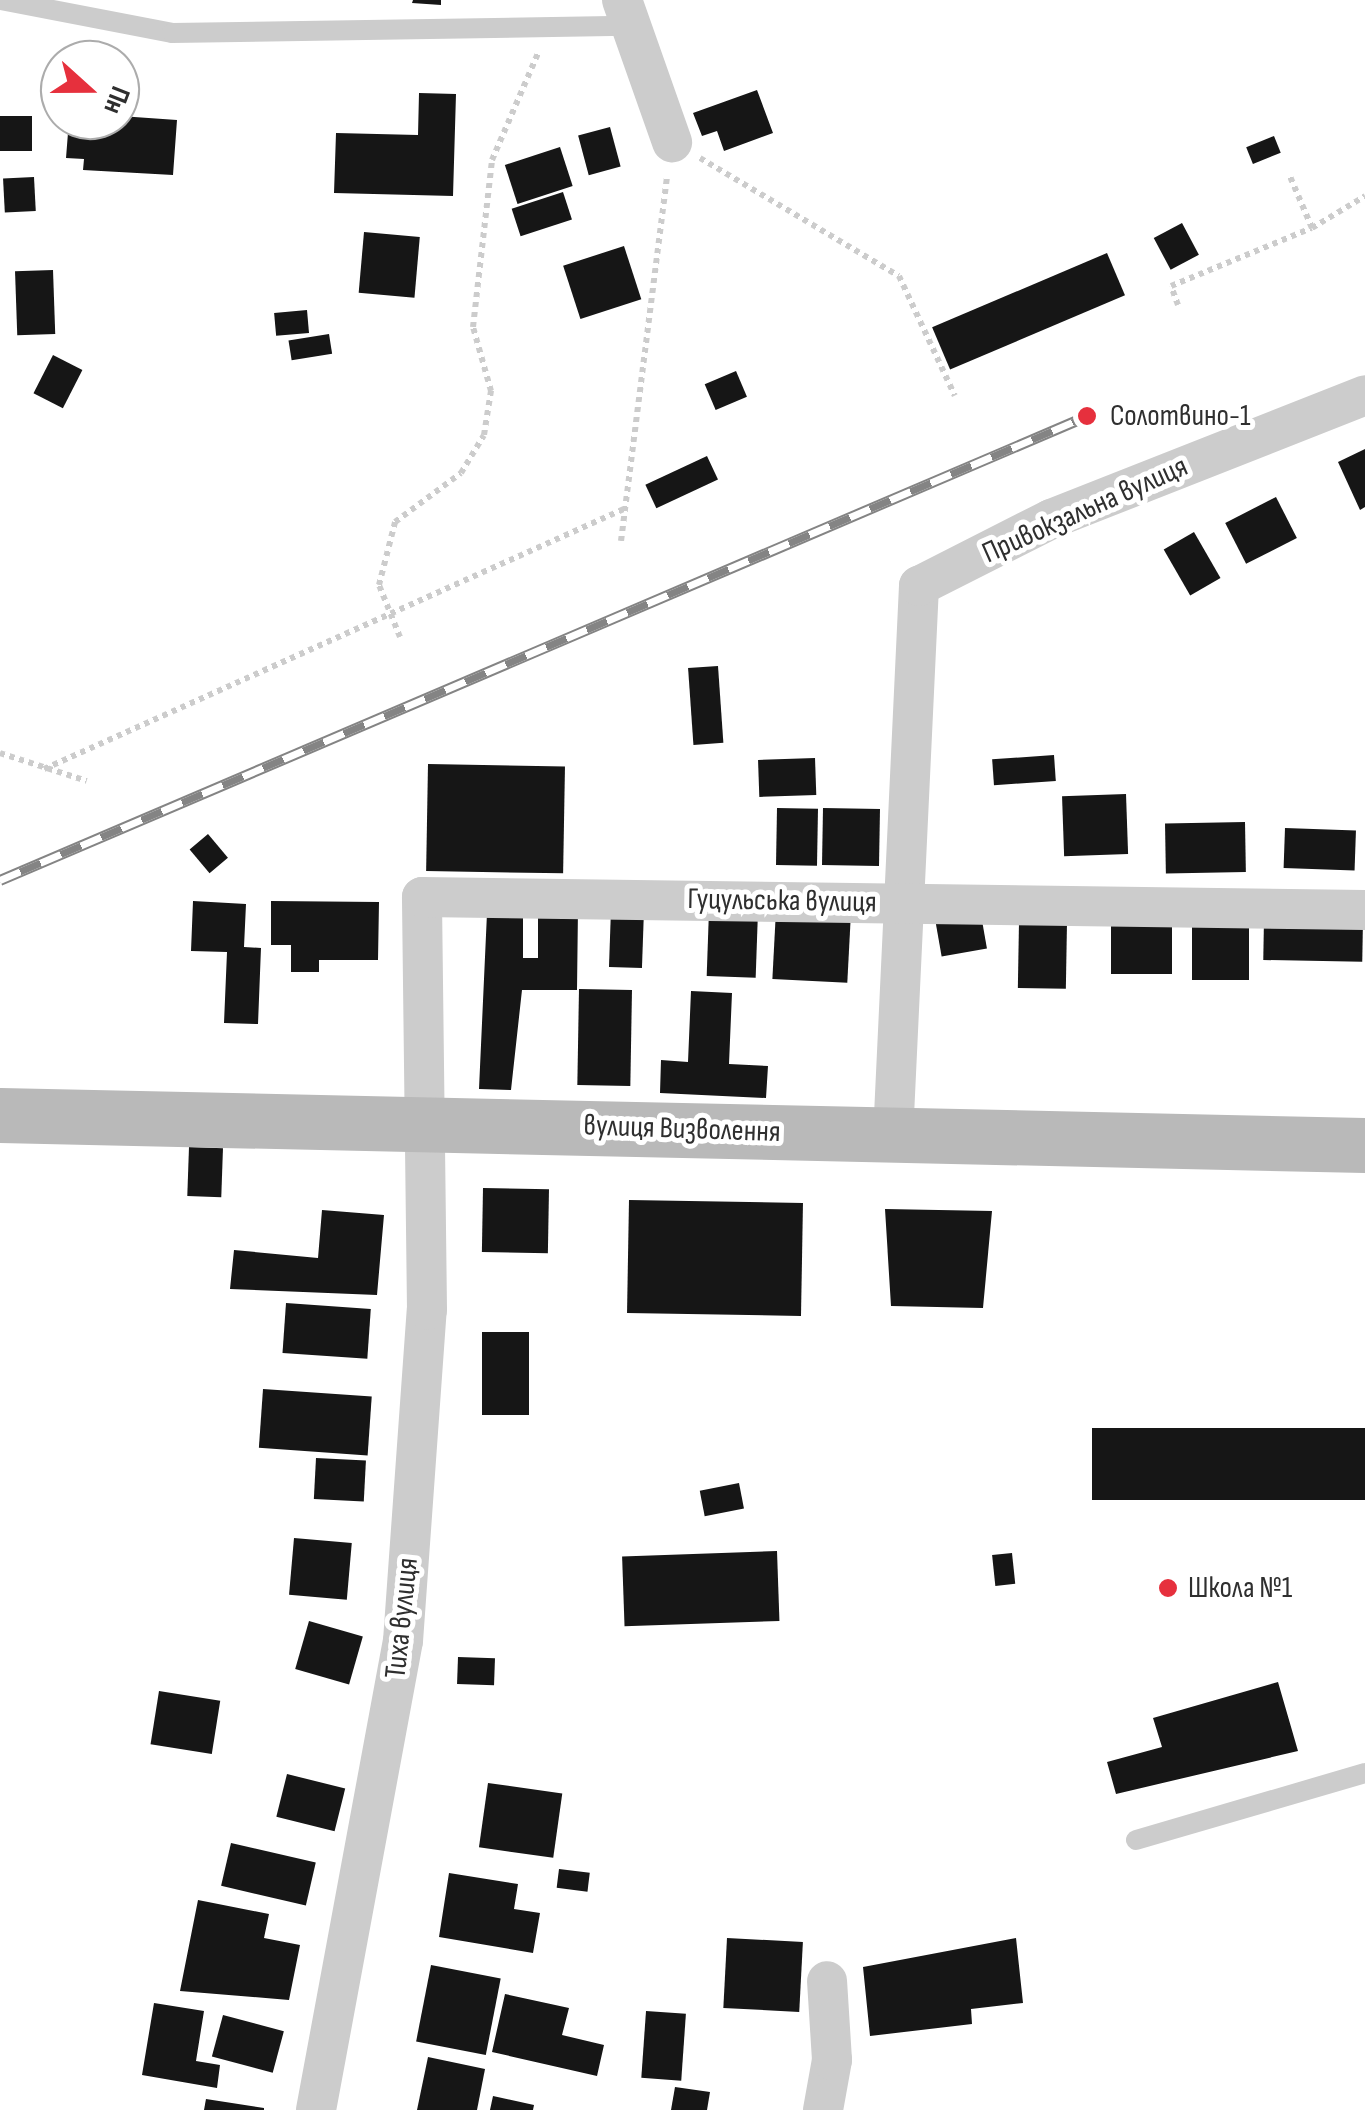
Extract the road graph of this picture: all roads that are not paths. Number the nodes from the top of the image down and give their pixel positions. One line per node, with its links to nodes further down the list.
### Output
1 (1, 0): 2 (lane)
2 (624, 13): 3 (street)
3 (672, 142)
4 (1365, 395): 5 (street, Привокзальна вулиця)
5 (903, 902): 6 (street, Гуцульська вулиця); 8 (street, Гуцульська вулиця); 9 (street)
6 (1365, 910)
7 (0, 1115): 8 (street, вулиця Визволення)
8 (421, 1120): 9 (street, вулиця Визволення); 14 (street, Тиха вулиця)
9 (893, 1137): 10 (street, вулиця Визволення)
10 (1365, 1145)
11 (1365, 1773): 12 (lane)
12 (1136, 1840)
13 (827, 1981): 15 (street)
14 (316, 2110)
15 (823, 2110)

